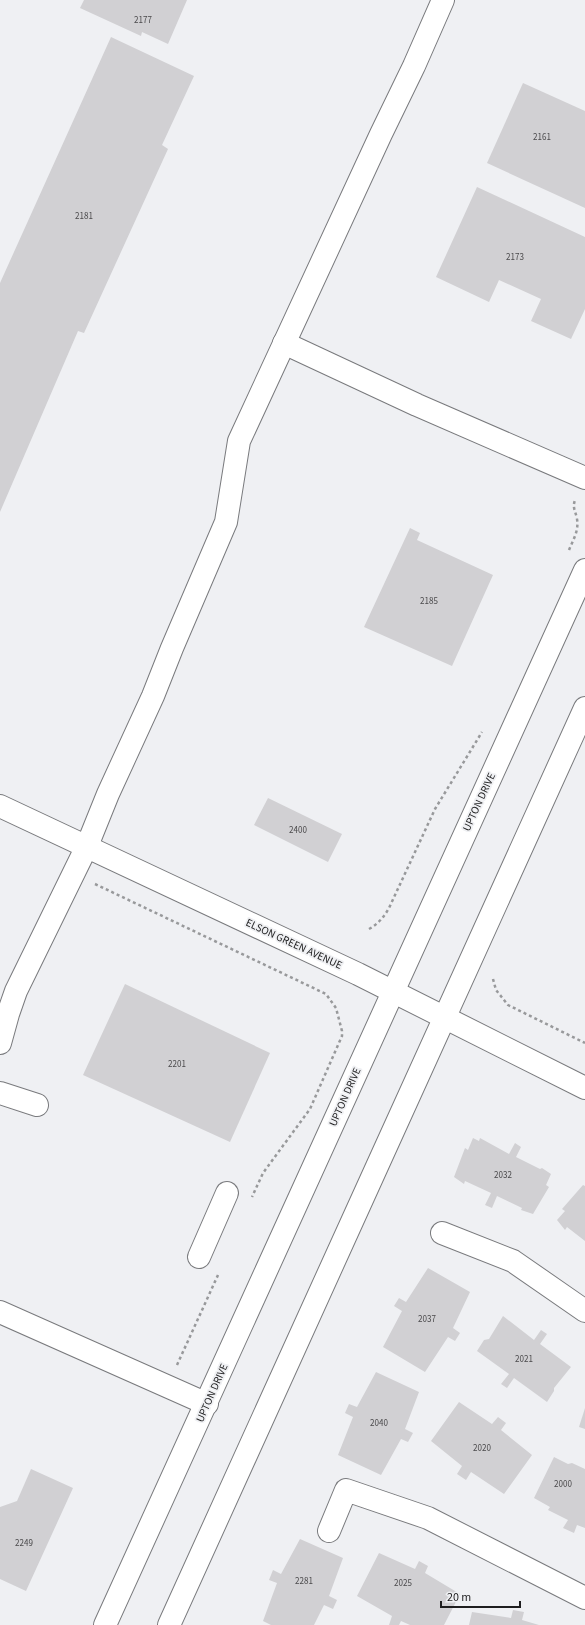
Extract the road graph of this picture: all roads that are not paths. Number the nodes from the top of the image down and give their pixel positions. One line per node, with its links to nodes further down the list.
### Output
1 (443, 0): 2 (main road)
2 (284, 344): 3 (main road); 7 (main road)
3 (584, 477)
4 (585, 570): 8 (main road, UPTON DRIVE)
5 (585, 708): 9 (main road)
6 (0, 806): 7 (main road, ELSON GREEN AVENUE)
7 (87, 846): 8 (main road, ELSON GREEN AVENUE); 10 (main road)
8 (392, 992): 9 (main road, ELSON GREEN AVENUE); 19 (main road, UPTON DRIVE)
9 (444, 1017): 11 (main road, ELSON GREEN AVENUE); 23 (main road)
10 (0, 1043)
11 (585, 1088)
12 (0, 1094): 13 (main road)
13 (37, 1105)
14 (227, 1193): 16 (main road)
15 (442, 1234): 17 (main road)
16 (199, 1257)
17 (585, 1311)
18 (0, 1312): 19 (main road)
19 (206, 1404): 22 (main road, UPTON DRIVE)
20 (329, 1531): 21 (main road)
21 (585, 1598)
22 (105, 1625)
23 (169, 1625)

